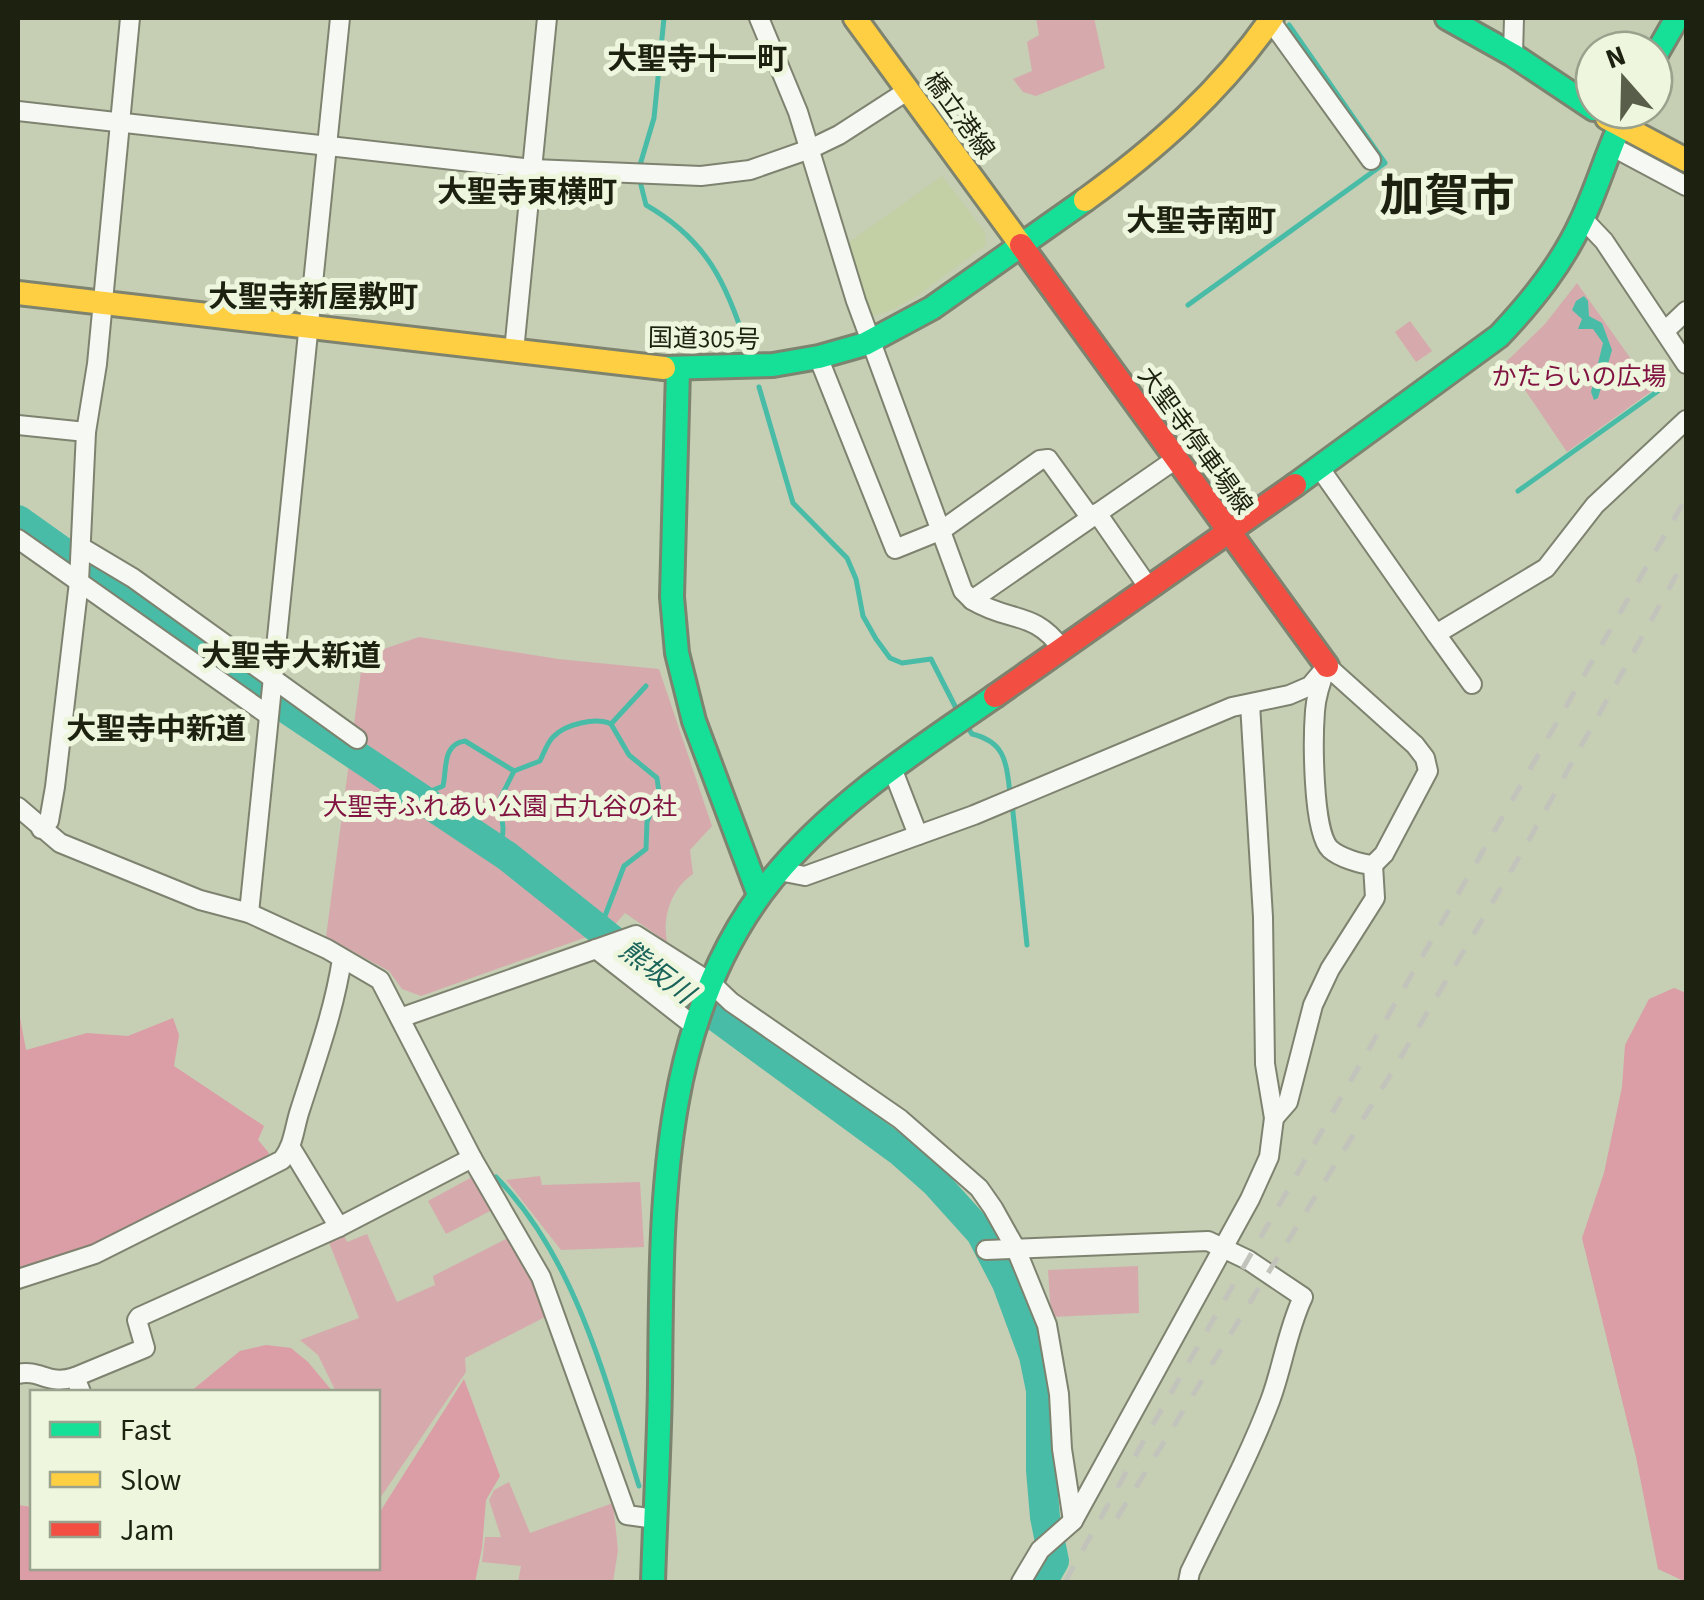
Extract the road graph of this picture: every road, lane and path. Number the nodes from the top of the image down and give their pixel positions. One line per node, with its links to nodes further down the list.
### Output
1 (130, 18): 13 (street)
2 (340, 18): 17 (street)
3 (547, 18): 21 (street)
4 (759, 18): 18 (street)
5 (855, 18): 10 (main road, 橋立港線)
6 (1447, 18): 9 (main road)
7 (1514, 18): 9 (street)
8 (1271, 19): 19 (street); 24 (main road, 国道305号)
9 (1513, 55): 11 (main road)
10 (907, 90): 18 (street); 24 (main road, 橋立港線)
11 (1574, 96)
12 (18, 111): 13 (street)
13 (120, 121): 17 (street); 26 (street)
14 (1618, 130): 23 (main road)
15 (1622, 130): 22 (street)
16 (1625, 130): 20 (main road)
17 (328, 144): 21 (street); 28 (street)
18 (810, 149): 21 (street); 30 (street)
19 (1372, 160)
20 (1686, 160)
21 (533, 168): 31 (street)
22 (1686, 186)
23 (1583, 219): 29 (street); 39 (main road)
24 (1020, 245): 30 (main road, 国道305号); 38 (main road, 大聖寺停車場線)
25 (18, 293): 26 (main road, 国道305号)
26 (101, 303): 28 (main road, 国道305号); 37 (street)
27 (1686, 312): 29 (street)
28 (310, 326): 31 (main road, 国道305号); 51 (street)
29 (1665, 331): 33 (street)
30 (870, 342): 32 (main road, 国道305号); 41 (street)
31 (514, 352): 34 (main road, 国道305号)
32 (819, 360): 34 (main road, 国道305号); 41 (street)
33 (1686, 364)
34 (678, 370): 62 (main road)
35 (1686, 420): 48 (street)
36 (18, 426): 37 (street)
37 (86, 432): 44 (street)
38 (1176, 459): 40 (street); 42 (main road, 大聖寺停車場線)
39 (1319, 467): 42 (main road); 48 (street)
40 (1093, 515): 41 (street); 46 (street); 47 (street)
41 (942, 530): 47 (street)
42 (1230, 532): 46 (main road); 50 (main road, 大聖寺停車場線)
43 (18, 539): 45 (street)
44 (81, 547): 45 (street); 51 (street)
45 (79, 577): 54 (street); 58 (street)
46 (1149, 588): 49 (main road)
47 (972, 600): 49 (street)
48 (1436, 634): 52 (street)
49 (1062, 649): 56 (main road)
50 (1327, 666): 53 (street); 60 (street); 60 (street)
51 (274, 682): 54 (street); 55 (street)
52 (1472, 684)
53 (1250, 704): 59 (street); 69 (street)
54 (269, 711): 63 (street)
55 (357, 740)
56 (892, 768): 59 (street); 61 (main road)
57 (18, 807): 58 (street)
58 (41, 828): 63 (street)
59 (918, 835): 61 (street)
60 (1374, 865): 69 (street)
61 (779, 871): 62 (main road)
62 (759, 895): 66 (main road)
63 (249, 913): 65 (street)
64 (598, 948): 66 (street); 67 (street); 68 (street)
65 (342, 959): 67 (street); 70 (street)
66 (710, 982): 68 (main road); 75 (street)
67 (400, 1018): 71 (street)
68 (694, 1022): 80 (main road)
69 (1274, 1118): 73 (street)
70 (291, 1148): 72 (street); 76 (street)
71 (472, 1158): 72 (street); 80 (street)
72 (339, 1226): 79 (street)
73 (1221, 1248): 75 (street); 81 (street); 84 (street)
74 (986, 1250): 75 (street)
75 (1016, 1250): 81 (street)
76 (18, 1280)
77 (18, 1374): 78 (street)
78 (46, 1385): 79 (street)
79 (78, 1385)
80 (655, 1519): 82 (main road)
81 (1069, 1524): 83 (street)
82 (653, 1582)
83 (1021, 1582)
84 (1188, 1582)

